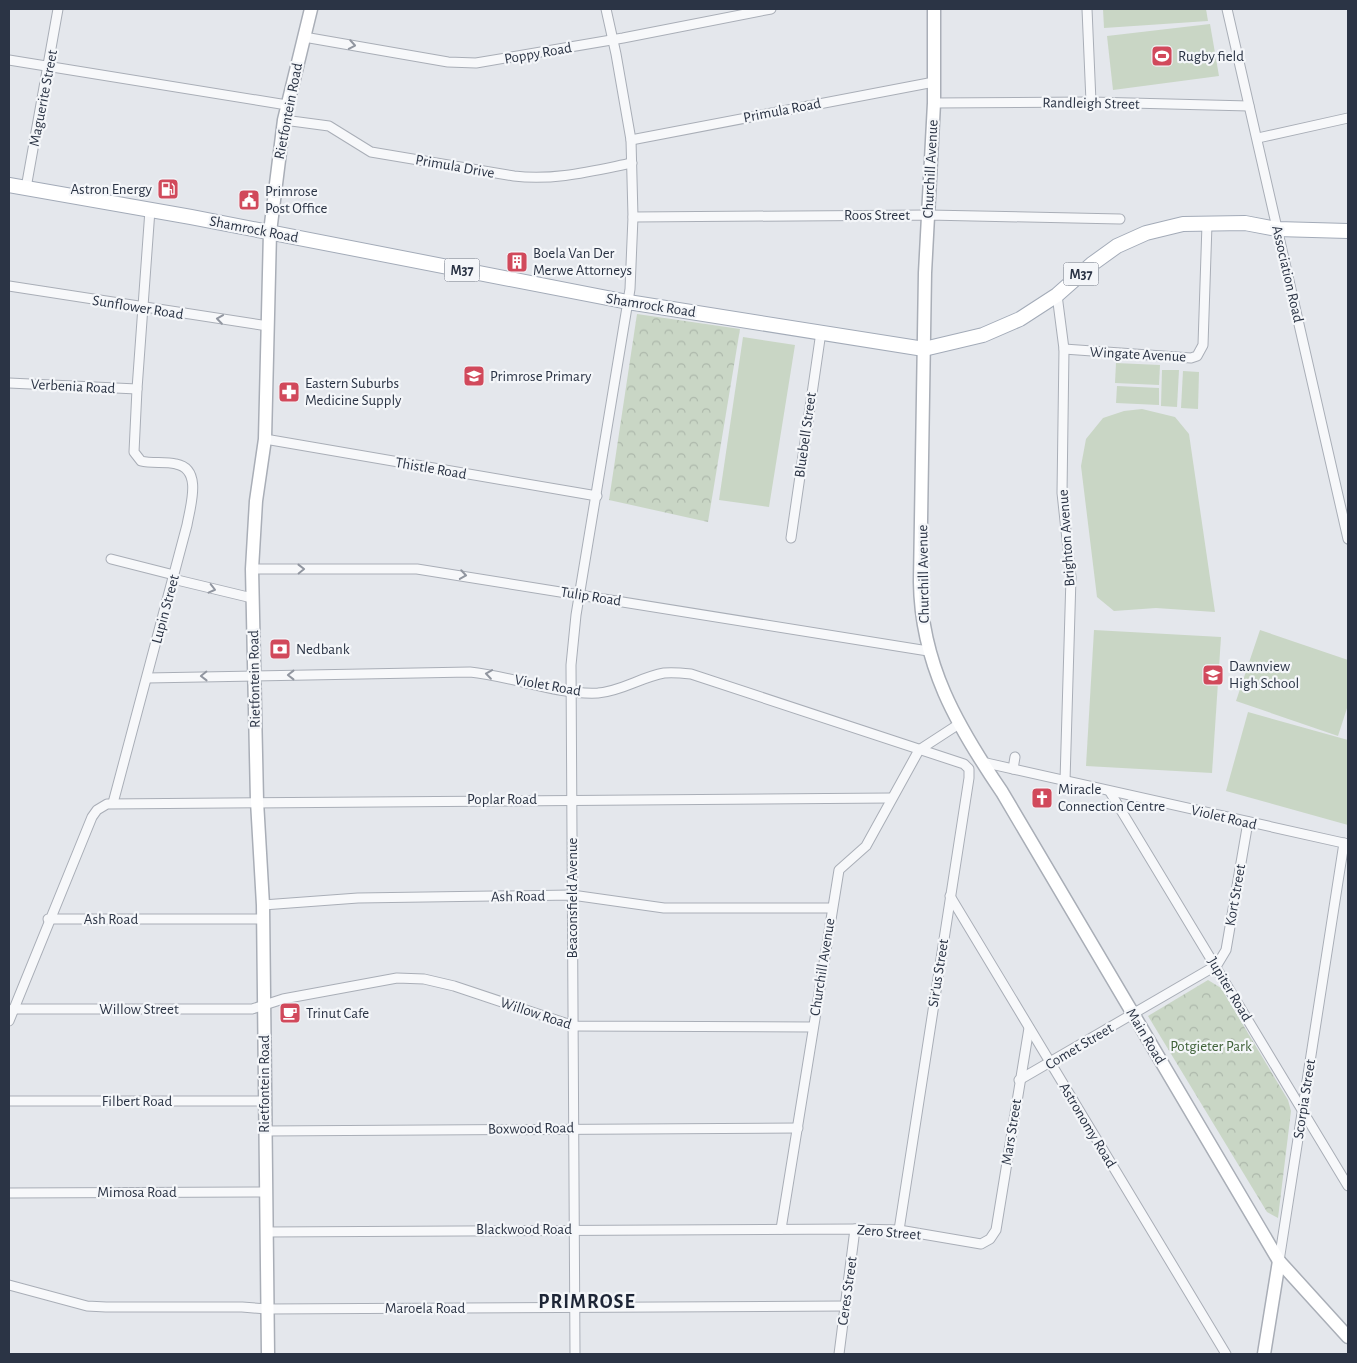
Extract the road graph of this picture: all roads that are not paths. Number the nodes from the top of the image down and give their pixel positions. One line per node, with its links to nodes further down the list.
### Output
1 (58, 9): 12 (street, Maguerite Street)
2 (312, 9): 9 (street, Rietfontein Road)
3 (606, 9): 10 (street, Beaconsfield Avenue)
4 (611, 9): 10 (street, Beaconsfield Avenue)
5 (772, 9): 10 (street, Poppy Road)
6 (934, 9): 13 (street, Churchill Avenue)
7 (1087, 9): 14 (street)
8 (1227, 9): 17 (street, Association Road)
9 (304, 37): 10 (street, Poppy Road, one-way to 10); 16 (street, Rietfontein Road)
10 (614, 40): 21 (street, Beaconsfield Avenue)
11 (9, 60): 12 (street)
12 (49, 66): 16 (street); 24 (street, Maguerite Street)
13 (934, 82): 15 (street, Churchill Avenue); 21 (street, Primula Road)
14 (1091, 102): 15 (street, Randleigh Street); 17 (street, Randleigh Street)
15 (934, 103): 26 (street, Churchill Avenue)
16 (287, 105): 19 (street, Rietfontein Road)
17 (1249, 106): 20 (street, Association Road)
18 (1348, 118): 20 (street)
19 (284, 120): 22 (street, Primula Drive); 33 (street, Rietfontein Road)
20 (1258, 138): 31 (street, Association Road)
21 (631, 140): 22 (street, Beaconsfield Avenue)
22 (632, 163): 27 (street, Beaconsfield Avenue)
23 (9, 185): 24 (main road, Shamrock Road / M37)
24 (26, 188): 25 (main road, Shamrock Road / M37)
25 (150, 210): 33 (main road, Shamrock Road / M37); 37 (street, Lupin Street)
26 (928, 216): 27 (street, Roos Street); 28 (street, Roos Street); 40 (street, Churchill Avenue)
27 (633, 217): 36 (street, Beaconsfield Avenue)
28 (1120, 219)
29 (1348, 223): 31 (main road, Shamrock Road / M37)
30 (1207, 224): 31 (main road, Shamrock Road / M37); 35 (main road, Shamrock Road / M37); 41 (street, Wingate Avenue)
31 (1273, 225): 32 (main road, Shamrock Road / M37); 47 (street, Association Road)
32 (1348, 231)
33 (270, 232): 36 (main road, Shamrock Road / M37); 38 (street, Rietfontein Road)
34 (9, 286): 37 (street, Sunflower Road)
35 (1057, 295): 40 (main road, Shamrock Road / M37); 41 (street, Brighton Avenue)
36 (628, 302): 39 (main road, Shamrock Road / M37); 45 (street, Beaconsfield Avenue)
37 (144, 308): 38 (street, Sunflower Road, one-way to 37); 43 (street, Lupin Street)
38 (268, 326): 44 (street, Rietfontein Road)
39 (821, 332): 40 (main road, Shamrock Road / M37); 46 (street, Bluebell Street)
40 (924, 349): 53 (street, Churchill Avenue)
41 (1064, 350): 62 (street, Brighton Avenue)
42 (9, 383): 43 (street, Verbenia Road)
43 (137, 389): 50 (street, Lupin Street)
44 (264, 439): 45 (street, Thistle Road); 49 (street, Rietfontein Road)
45 (597, 496): 51 (street, Beaconsfield Avenue)
46 (791, 538)
47 (1348, 539)
48 (111, 559): 50 (street)
49 (252, 569): 51 (street, Tulip Road, one-way to 51); 52 (street, Rietfontein Road)
50 (173, 577): 52 (street, one-way to 52); 55 (street, Lupin Street)
51 (580, 594): 53 (street, Tulip Road); 56 (street, Beaconsfield Avenue)
52 (252, 598): 54 (street, Rietfontein Road)
53 (928, 651): 57 (street, Churchill Avenue)
54 (253, 675): 55 (street, Violet Road, one-way to 55); 56 (street, Violet Road, one-way to 54); 66 (street, Rietfontein Road)
55 (147, 678): 67 (street, Lupin Street)
56 (571, 691): 58 (street, Violet Road); 65 (street, Beaconsfield Avenue)
57 (959, 724): 58 (street, Churchill Avenue); 60 (street, Main Road)
58 (918, 750): 64 (street, Churchill Avenue); 71 (street, Sir'us Street)
59 (1016, 757): 61 (street)
60 (982, 762): 61 (street, Violet Road); 79 (street, Main Road)
61 (1013, 769): 62 (street, Violet Road)
62 (1065, 781): 63 (street, Violet Road)
63 (1110, 792): 68 (street, Violet Road); 76 (street, Jupiter Road)
64 (891, 798): 65 (street, Poplar Road); 73 (street, Churchill Avenue)
65 (572, 799): 66 (street, Poplar Road); 70 (street, Beaconsfield Avenue)
66 (257, 801): 67 (street, Poplar Road); 72 (street, Rietfontein Road)
67 (113, 803): 75 (street)
68 (1248, 822): 69 (street, Violet Road); 76 (street, Kort Street)
69 (1346, 844): 88 (street, Scorpia Street)
70 (572, 895): 72 (street, Ash Road); 73 (street, Ash Road); 81 (street, Beaconsfield Avenue)
71 (950, 896): 83 (street, Astronomy Road); 98 (street, Sir'us Street)
72 (263, 905): 74 (street, Rietfontein Road)
73 (832, 908): 82 (street, Churchill Avenue)
74 (263, 918): 75 (street, Ash Road); 77 (street, Rietfontein Road)
75 (48, 919): 78 (street)
76 (1216, 965): 79 (street, Comet Street); 88 (street, Jupiter Road)
77 (264, 1004): 78 (street, Willow Street); 81 (street, Willow Road); 87 (street, Rietfontein Road)
78 (13, 1010): 80 (street)
79 (1132, 1014): 84 (street, Comet Street); 101 (street, Main Road)
80 (9, 1020)
81 (574, 1026): 82 (street, Willow Road); 89 (street, Beaconsfield Avenue)
82 (813, 1027): 90 (street, Churchill Avenue)
83 (1029, 1028): 84 (street, Astronomy Road); 85 (street, Mars Street)
84 (1051, 1063): 85 (street, Comet Street); 110 (street, Astronomy Road)
85 (1019, 1080): 100 (street, Mars Street)
86 (9, 1101): 87 (street, Filbert Road)
87 (265, 1101): 91 (street, Rietfontein Road)
88 (1302, 1112): 92 (street, Jupiter Road); 101 (street, Scorpia Street)
89 (574, 1128): 90 (street, Boxwood Road); 91 (street, Boxwood Road); 95 (street, Beaconsfield Avenue)
90 (798, 1128): 96 (street, Churchill Avenue)
91 (264, 1131): 93 (street, Rietfontein Road)
92 (1348, 1186)
93 (265, 1192): 94 (street, Mimosa Road); 99 (street, Rietfontein Road)
94 (9, 1193)
95 (574, 1229): 96 (street, Blackwood Road); 99 (street, Blackwood Road); 104 (street, Beaconsfield Avenue)
96 (782, 1229): 97 (street, Zero Street)
97 (855, 1229): 98 (street, Zero Street); 103 (street, Ceres Street)
98 (899, 1230): 100 (street, Zero Street)
99 (266, 1232): 105 (street, Rietfontein Road)
100 (992, 1236)
101 (1279, 1261): 106 (street, Main Road); 111 (street, Scorpia Street)
102 (9, 1285): 105 (street, Maroela Road)
103 (845, 1306): 104 (street, Maroela Road); 109 (street, Ceres Street)
104 (575, 1308): 105 (street, Maroela Road); 108 (street, Beaconsfield Avenue)
105 (267, 1309): 107 (street, Rietfontein Road)
106 (1348, 1337)
107 (268, 1354)
108 (575, 1354)
109 (839, 1354)
110 (1226, 1354)
111 (1264, 1354)

